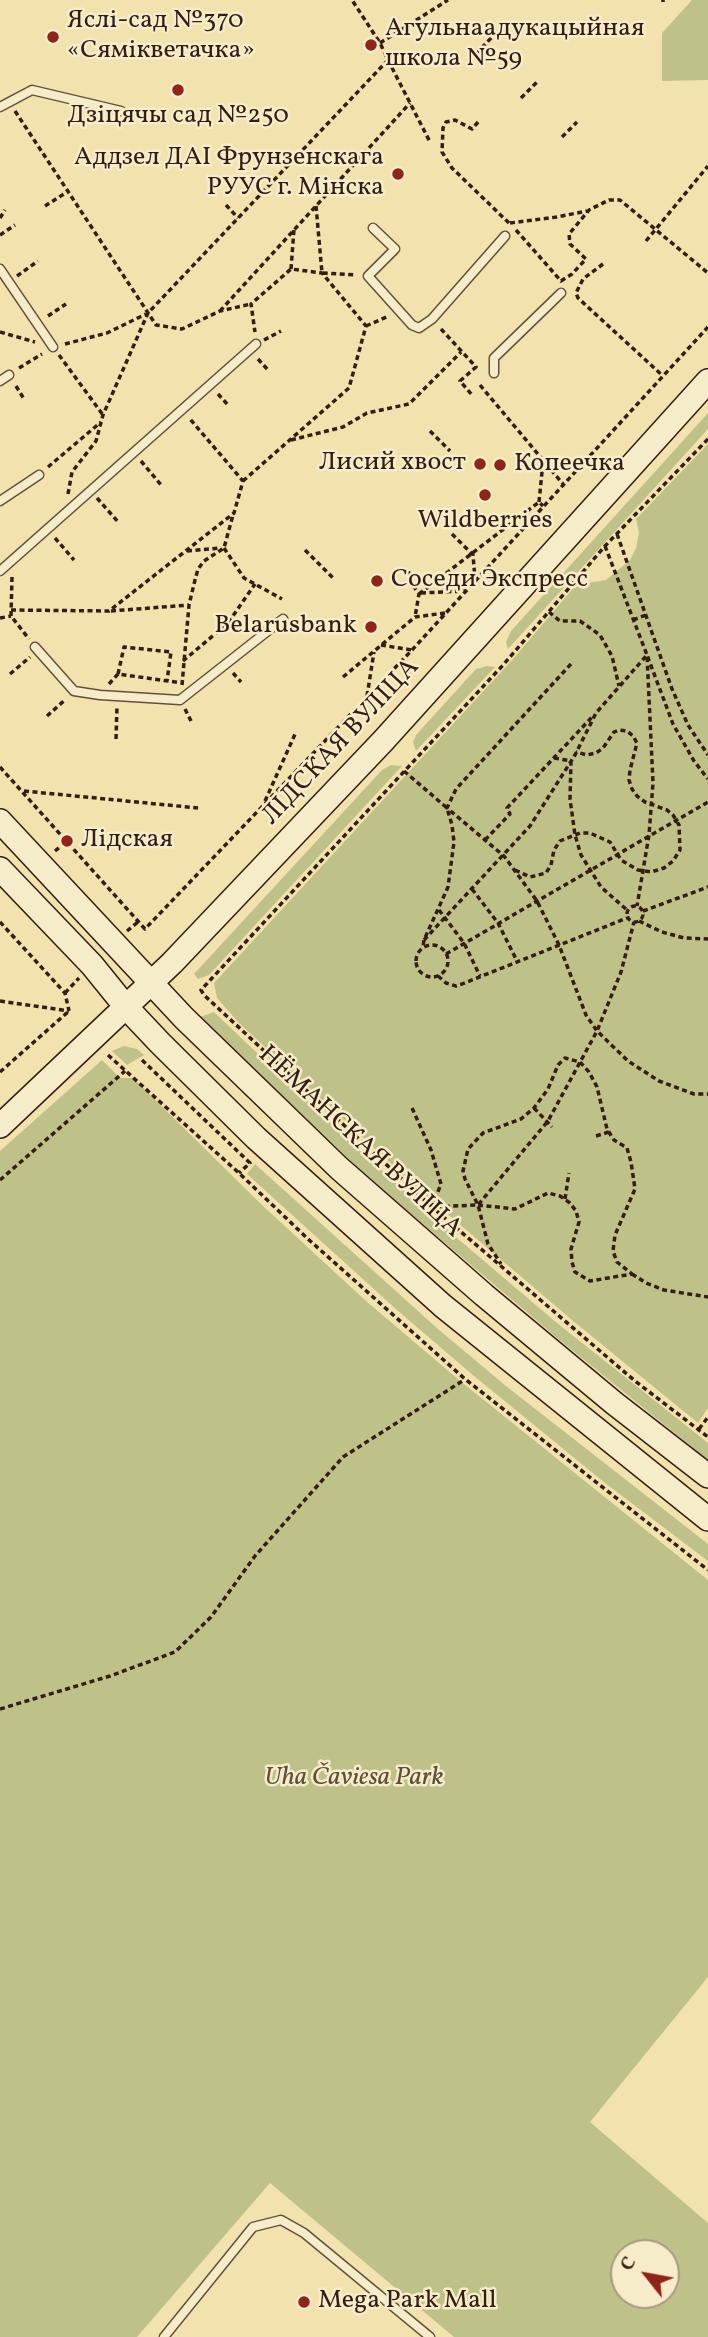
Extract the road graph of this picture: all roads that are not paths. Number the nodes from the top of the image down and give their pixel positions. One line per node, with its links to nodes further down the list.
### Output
1 (0, 107): 2 (lane)
2 (121, 111)
3 (373, 228): 4 (lane)
4 (505, 236)
5 (0, 269): 8 (lane)
6 (561, 293): 9 (lane)
7 (256, 344): 15 (lane)
8 (52, 347)
9 (494, 373)
10 (9, 375): 11 (lane)
11 (0, 381)
12 (708, 381): 20 (main road, ЛІДСКАЯ ВУЛІЦА)
13 (39, 475): 14 (lane)
14 (0, 501)
15 (0, 571)
16 (283, 619): 17 (lane)
17 (37, 648)
18 (0, 821): 20 (main road, НЁМАНСКАЯ ВУЛІЦА)
19 (0, 869): 21 (main road)
20 (151, 982): 21 (main road, ЛІДСКАЯ ВУЛІЦА); 23 (main road, НЁМАНСКАЯ ВУЛІЦА)
21 (126, 1007): 22 (main road, ЛІДСКАЯ ВУЛІЦА); 24 (main road)
22 (0, 1126)
23 (708, 1476)
24 (708, 1519)
25 (164, 2337): 26 (lane)
26 (430, 2337)

